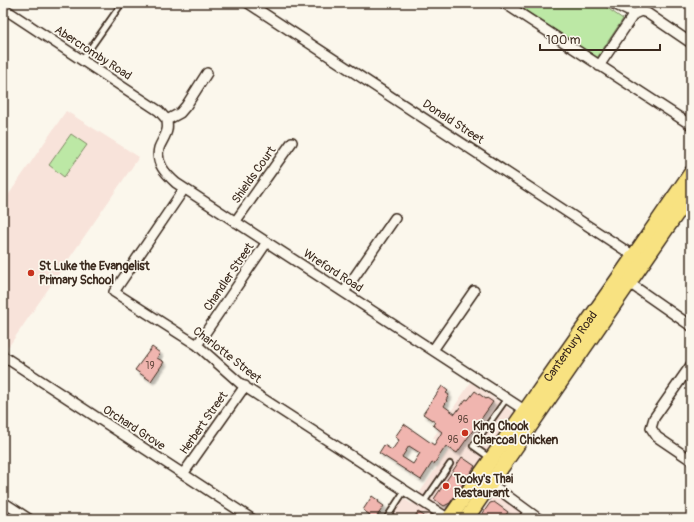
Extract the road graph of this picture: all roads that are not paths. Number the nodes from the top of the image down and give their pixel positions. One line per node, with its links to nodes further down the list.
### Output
1 (122, 3): 8 (lane)
2 (248, 3): 19 (street, Donald Street)
3 (612, 3): 6 (street)
4 (508, 4): 9 (street)
5 (3, 8): 8 (street, Abercromby Road)
6 (634, 14): 7 (street); 9 (street)
7 (691, 43)
8 (82, 60): 11 (street, Abercromby Road)
9 (599, 66): 12 (street)
10 (207, 73): 11 (street)
11 (166, 120): 15 (street, Wreford Road)
12 (691, 125)
13 (292, 142): 17 (street, Shields Court)
14 (689, 183): 19 (main road, Canterbury Road)
15 (184, 189): 17 (street, Wreford Road); 24 (street, Charlotte Street)
16 (395, 218): 22 (street)
17 (235, 222): 18 (street, Wreford Road)
18 (267, 242): 22 (street, Wreford Road); 24 (street, Chandler Street)
19 (639, 259): 20 (main road, Canterbury Road)
20 (625, 279): 23 (street); 30 (main road, Canterbury Road)
21 (474, 291): 25 (street)
22 (344, 292): 25 (street, Wreford Road)
23 (691, 326)
24 (197, 345): 28 (street, Charlotte Street)
25 (433, 350): 29 (street, Wreford Road)
26 (3, 356): 34 (street, Orchard Grove)
27 (691, 365): 32 (street)
28 (245, 386): 34 (street, Herbert Street); 36 (street, Charlotte Street)
29 (506, 398): 30 (street, Wreford Road); 31 (lane)
30 (531, 414): 31 (main road, Canterbury Road); 35 (main road, Canterbury Road)
31 (492, 459): 35 (main road, Canterbury Road)
32 (691, 460)
33 (450, 464): 37 (lane)
34 (183, 474): 41 (street, Orchard Grove)
35 (485, 480): 39 (street); 43 (main road, Canterbury Road); 44 (main road, Canterbury Road)
36 (406, 490): 37 (street, Charlotte Street); 42 (lane)
37 (424, 502): 43 (street, Charlotte Street)
38 (5, 507): 40 (street)
39 (527, 510): 45 (lane); 46 (street)
40 (29, 519)
41 (252, 519)
42 (386, 519)
43 (449, 519)
44 (466, 519)
45 (521, 519)
46 (539, 519)

